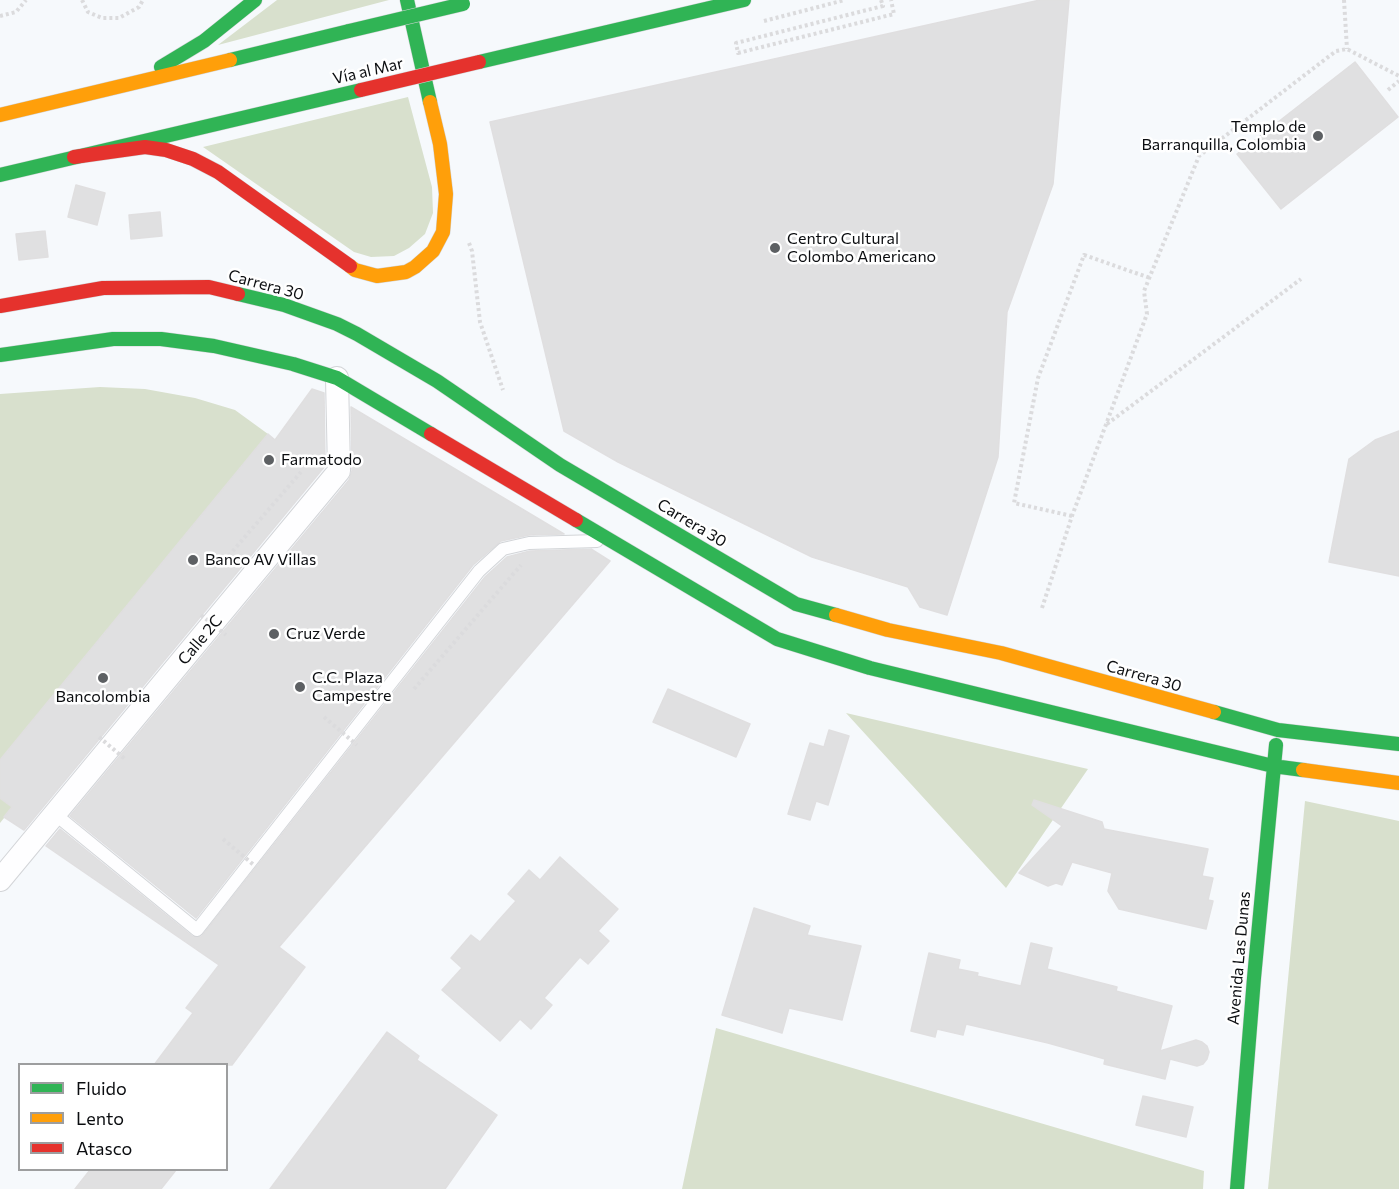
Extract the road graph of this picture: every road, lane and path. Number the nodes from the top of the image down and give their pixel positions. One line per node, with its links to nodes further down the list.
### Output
1 (27, 0): 11 (path)
2 (82, 0): 3 (path)
3 (143, 0)
4 (255, 0): 16 (main road)
5 (408, 0): 18 (main road)
6 (479, 0): 16 (main road, bridge)
7 (744, 0): 18 (main road, Vía al Mar, bridge)
8 (881, 0): 9 (path)
9 (891, 0)
10 (1344, 0): 12 (path)
11 (0, 16)
12 (1347, 49): 13 (path); 21 (path)
13 (1399, 76)
14 (1399, 81): 15 (path)
15 (1388, 90)
16 (99, 92): 17 (main road)
17 (0, 115)
18 (74, 157): 19 (main road, Vía al Mar)
19 (0, 175)
20 (469, 242): 26 (path)
21 (1150, 278): 27 (path); 28 (path)
22 (1301, 279): 27 (path)
23 (0, 306): 34 (main road, Carrera 30)
24 (0, 355): 25 (main road)
25 (337, 378): 29 (main road); 41 (street, Calle 2C)
26 (504, 392)
27 (1107, 424): 28 (path)
28 (1072, 516): 30 (path)
29 (610, 541): 39 (main road); 41 (lane)
30 (1042, 608)
31 (201, 615): 32 (path, bridge)
32 (226, 635)
33 (324, 717): 37 (path, bridge)
34 (1278, 730): 36 (main road, Carrera 30); 39 (main road, Avenida Las Dunas)
35 (99, 737): 38 (path, bridge)
36 (1399, 744)
37 (357, 745)
38 (125, 759)
39 (1273, 766): 40 (main road); 45 (main road, Avenida Las Dunas)
40 (1399, 783)
41 (56, 815): 44 (street, Calle 2C)
42 (223, 839): 43 (path, bridge)
43 (255, 866)
44 (0, 880)
45 (1237, 1189)

